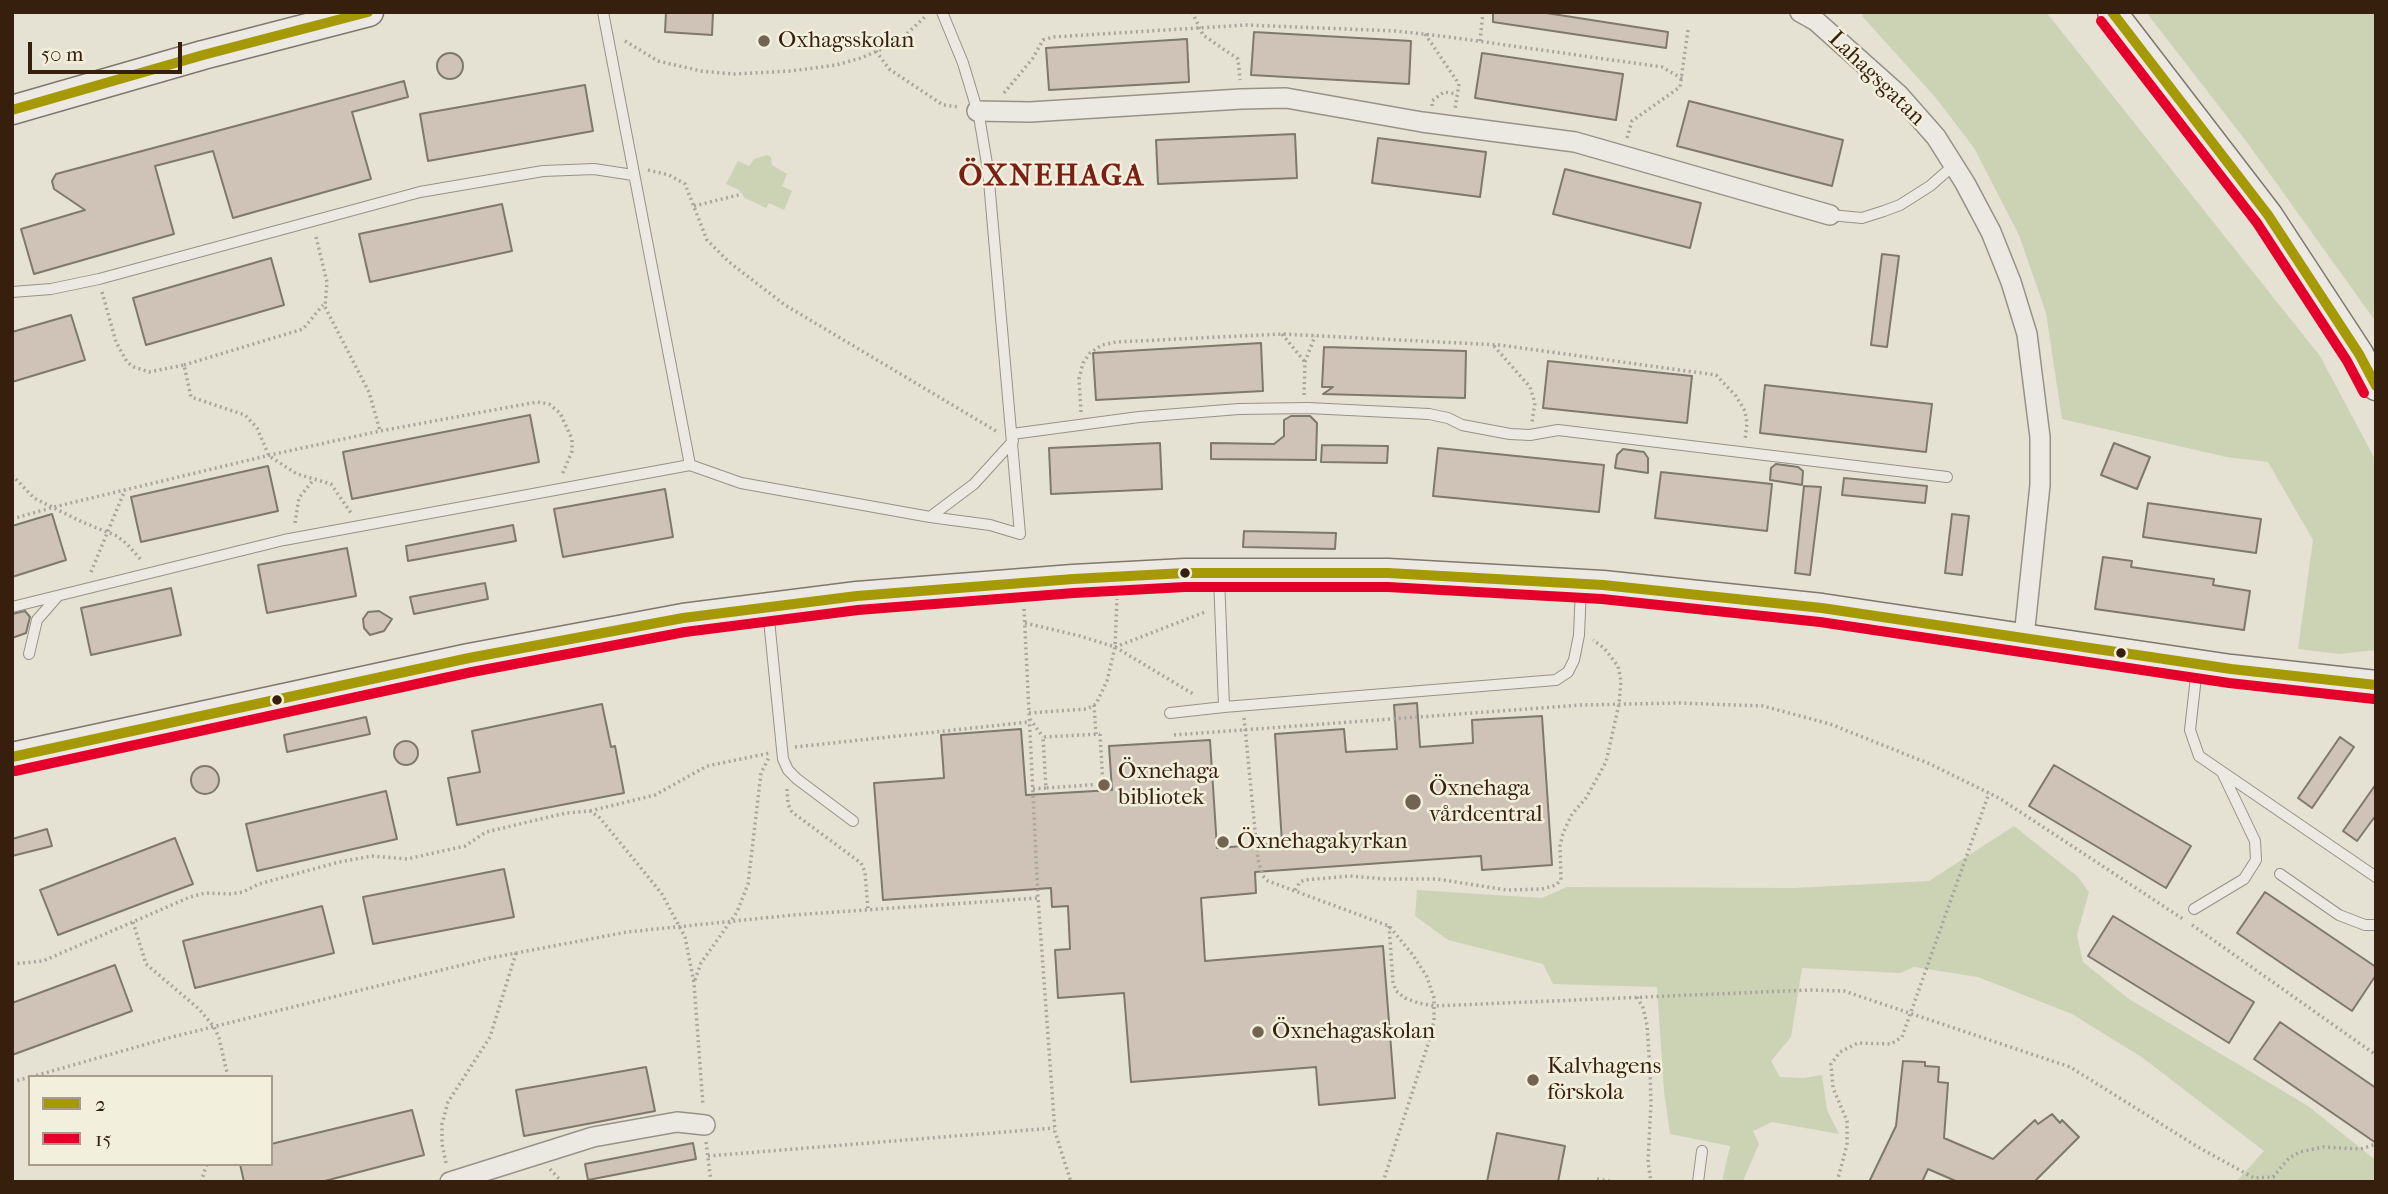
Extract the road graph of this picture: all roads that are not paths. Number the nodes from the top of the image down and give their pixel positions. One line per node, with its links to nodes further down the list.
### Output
1 (369, 12): 6 (street)
2 (942, 12): 7 (lane)
3 (1800, 12): 8 (street, Lahagsgatan)
4 (2112, 12): 12 (street)
5 (603, 16): 9 (lane)
6 (12, 110)
7 (982, 112): 10 (street); 13 (lane)
8 (1954, 165): 10 (lane); 22 (street, Lahagsgatan)
9 (633, 173): 11 (lane); 14 (lane)
10 (1830, 215)
11 (12, 292)
12 (2376, 386)
13 (1012, 437): 15 (lane); 16 (lane); 16 (lane)
14 (690, 466): 16 (lane); 19 (lane)
15 (1947, 477)
16 (930, 517)
17 (1219, 573): 18 (street); 20 (street); 26 (lane)
18 (1582, 583): 22 (street); 26 (lane)
19 (60, 594): 21 (lane); 23 (lane)
20 (768, 606): 28 (street); 30 (lane)
21 (12, 607)
22 (2024, 637): 24 (street)
23 (29, 654)
24 (2198, 664): 25 (street); 29 (lane)
25 (2374, 684)
26 (1219, 708): 27 (lane)
27 (1170, 713)
28 (12, 757)
29 (2222, 771): 32 (lane); 33 (lane)
30 (853, 821)
31 (2280, 874): 34 (lane)
32 (2376, 877)
33 (2194, 909)
34 (2376, 925)
35 (705, 1125): 37 (street)
36 (1702, 1151): 38 (lane)
37 (451, 1182)
38 (1698, 1182)

